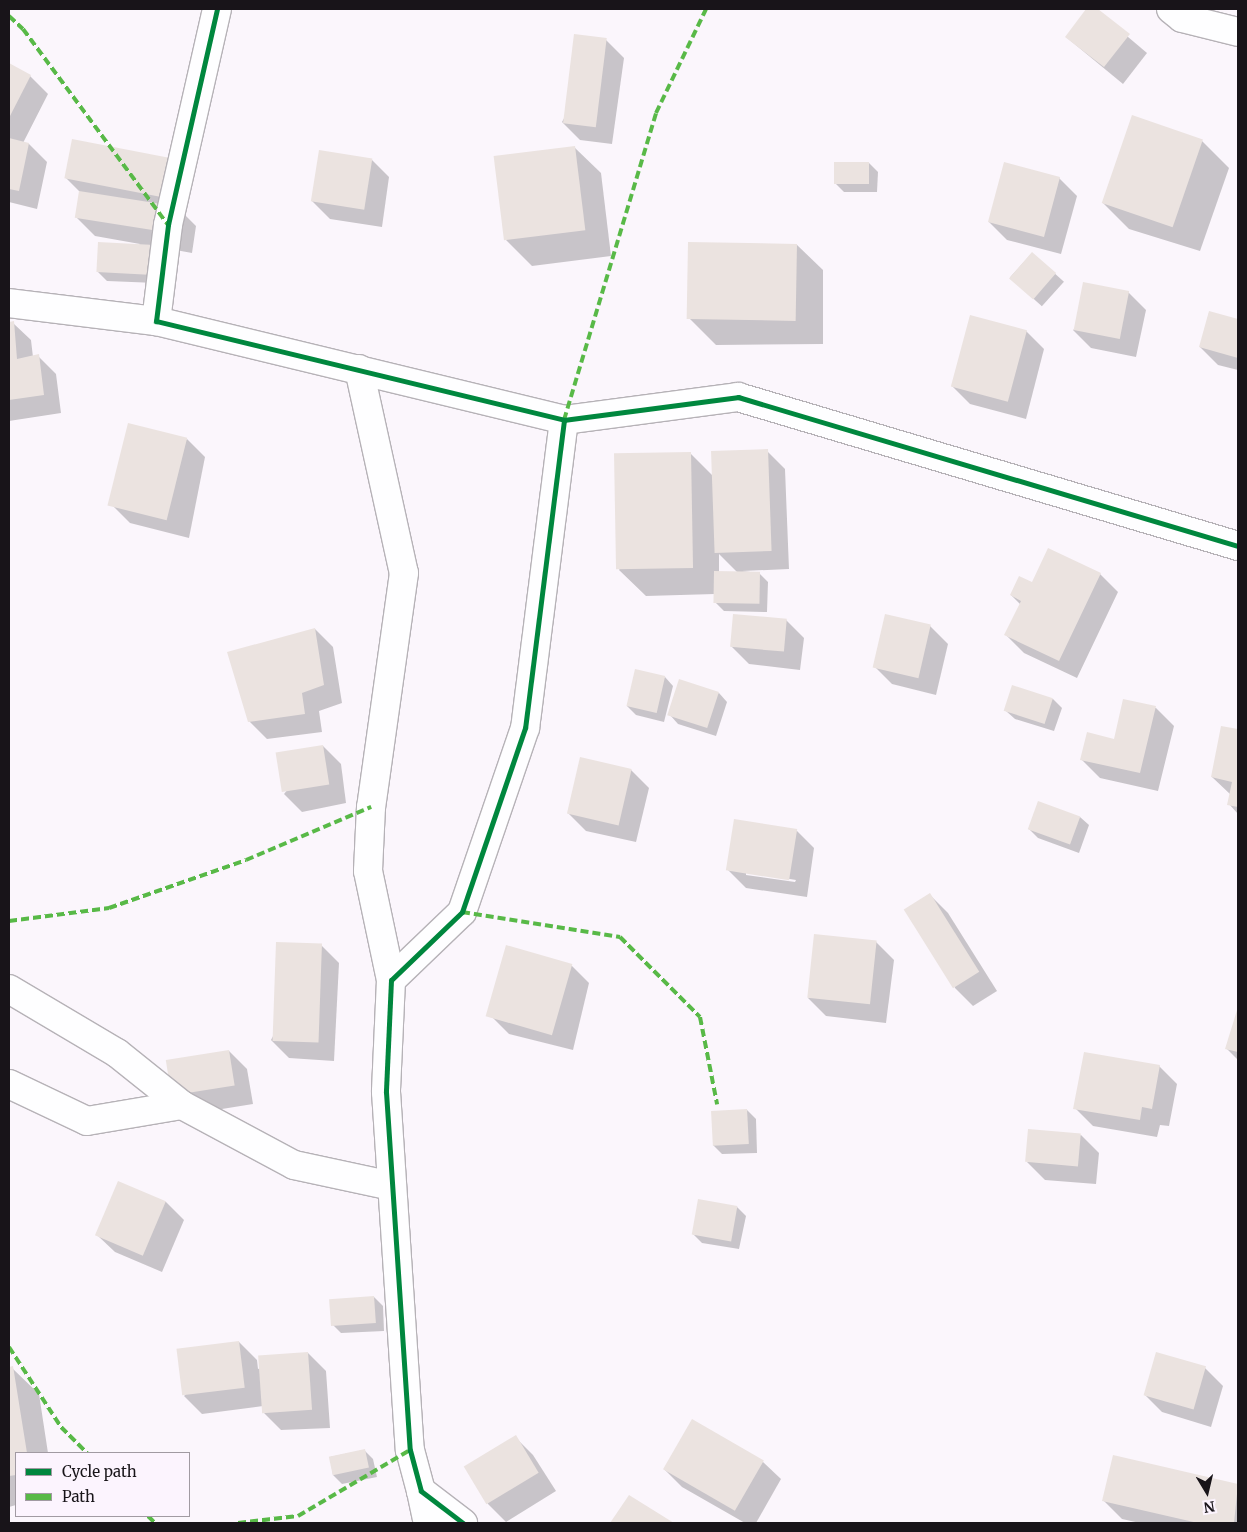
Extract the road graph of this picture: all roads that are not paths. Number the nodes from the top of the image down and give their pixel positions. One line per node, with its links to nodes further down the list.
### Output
1 (217, 9): 5 (street)
2 (1171, 9): 3 (street)
3 (1238, 32)
4 (9, 304): 5 (street)
5 (156, 322): 6 (street)
6 (359, 369): 7 (street); 9 (street)
7 (564, 420): 8 (street); 9 (street)
8 (1238, 546)
9 (391, 980): 13 (street)
10 (9, 989): 12 (street)
11 (9, 1084): 12 (street)
12 (182, 1105): 13 (street)
13 (392, 1186): 14 (street)
14 (422, 1491): 15 (street); 16 (street)
15 (428, 1523)
16 (463, 1523)

